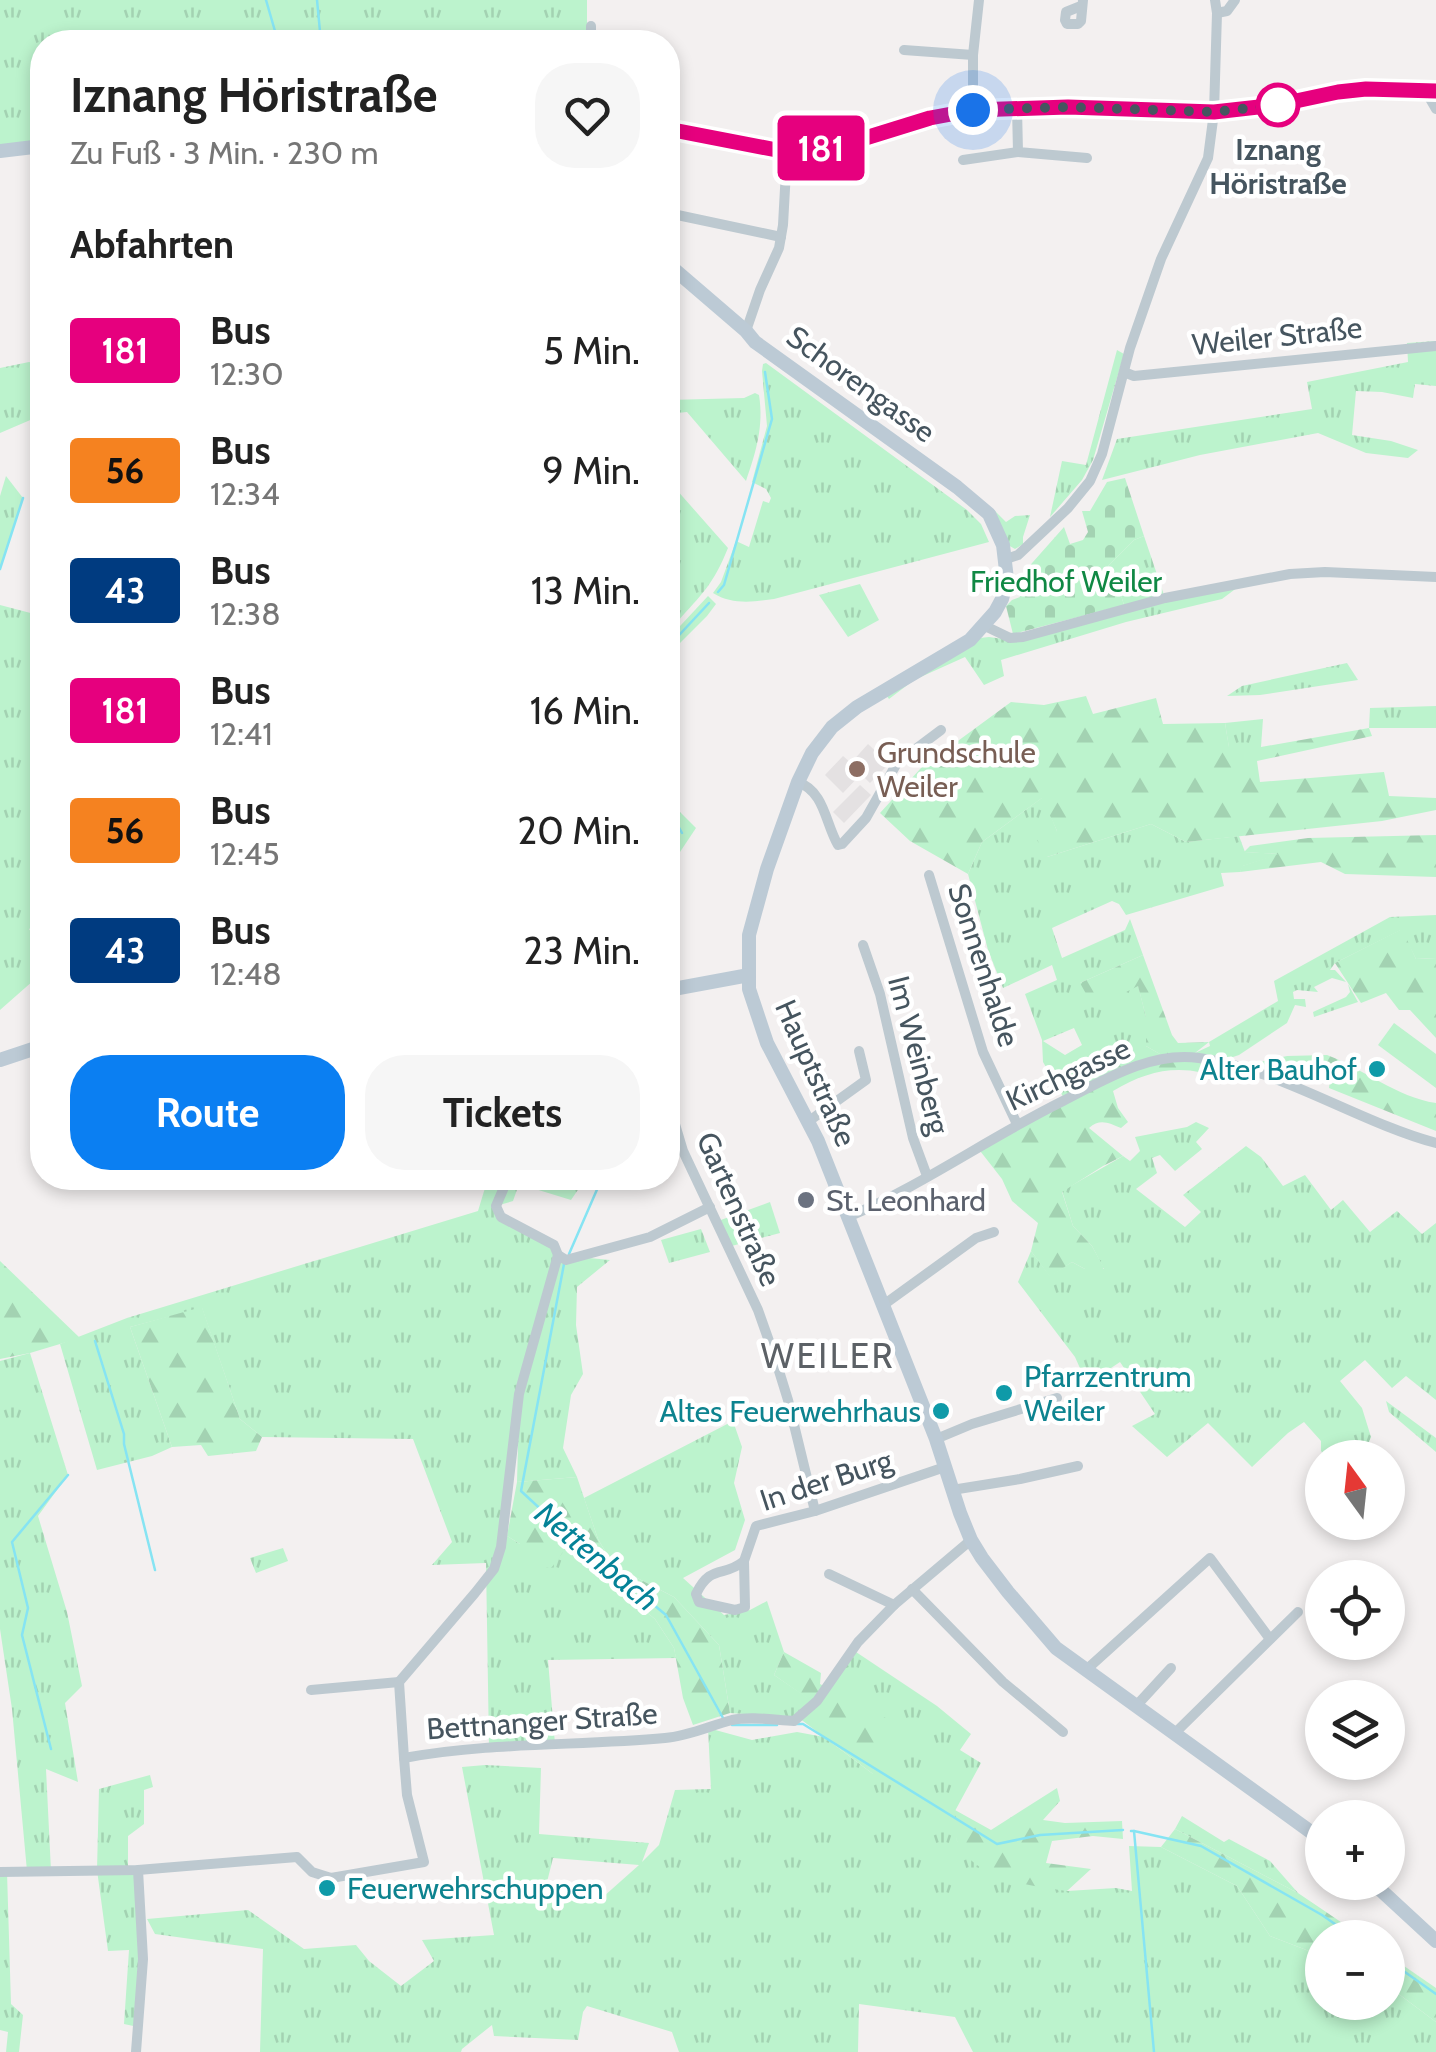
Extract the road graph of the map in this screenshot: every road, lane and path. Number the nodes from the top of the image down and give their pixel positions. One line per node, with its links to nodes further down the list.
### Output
1 (979, 0): 8 (street)
2 (1215, 0): 4 (street)
3 (1235, 0): 4 (street)
4 (1217, 13): 13 (street)
5 (592, 26): 6 (street)
6 (592, 30)
7 (904, 50): 8 (street)
8 (973, 55): 12 (street)
9 (1430, 90): 11 (street); 13 (street)
10 (1017, 108): 12 (street); 13 (street); 18 (street)
11 (1436, 109)
12 (973, 110): 17 (street)
13 (1214, 112): 26 (street)
14 (680, 131): 17 (street)
15 (30, 147): 16 (street)
16 (0, 151)
17 (787, 152): 22 (street)
18 (1018, 152): 19 (street); 20 (street)
19 (1087, 158)
20 (963, 160)
21 (680, 216): 22 (street)
22 (780, 237): 24 (street)
23 (680, 274): 24 (street, Schorengasse)
24 (746, 331): 27 (street, Schorengasse)
25 (1436, 346): 26 (street, Weiler Straße)
26 (1124, 372): 27 (street)
27 (1006, 559): 29 (street, Hauptstraße)
28 (1436, 577): 29 (street)
29 (985, 626): 31 (street, Hauptstraße)
30 (941, 730): 31 (street)
31 (798, 782): 34 (street, Hauptstraße)
32 (928, 875): 40 (street, Sonnenhalde)
33 (863, 945): 43 (street, Im Weinberg)
34 (749, 975): 35 (street); 39 (street, Hauptstraße)
35 (680, 988)
36 (30, 1050): 38 (street)
37 (859, 1051): 39 (street)
38 (0, 1060)
39 (809, 1121): 46 (street, Hauptstraße)
40 (1017, 1124): 42 (street, Kirchgasse); 43 (street, Kirchgasse)
41 (680, 1141): 45 (street, Gartenstraße)
42 (1436, 1144)
43 (927, 1176): 46 (street, Kirchgasse)
44 (503, 1190): 48 (street)
45 (710, 1207): 48 (street); 55 (street, Gartenstraße)
46 (848, 1216): 49 (street, Hauptstraße)
47 (994, 1232): 49 (street)
48 (558, 1255): 65 (street)
49 (882, 1306): 51 (street, Hauptstraße)
50 (1057, 1398): 51 (street)
51 (936, 1439): 53 (street, Hauptstraße)
52 (1078, 1466): 54 (street)
53 (944, 1467): 54 (street, Hauptstraße); 55 (street, In der Burg)
54 (952, 1490): 56 (street, Hauptstraße)
55 (815, 1511): 57 (street, In der Burg)
56 (971, 1540): 59 (street, Bettnanger Straße); 64 (street, Hauptstraße)
57 (744, 1561): 57 (street, In der Burg)
58 (829, 1574): 60 (street)
59 (912, 1588): 60 (street, Bettnanger Straße); 68 (street)
60 (894, 1605): 70 (street, Bettnanger Straße)
61 (1298, 1612): 62 (street)
62 (1270, 1639): 64 (street); 69 (street)
63 (1172, 1668): 67 (street)
64 (1086, 1670): 67 (street, Hauptstraße)
65 (398, 1682): 66 (street); 70 (street)
66 (311, 1690)
67 (1137, 1706): 69 (street, Hauptstraße)
68 (1063, 1732)
69 (1176, 1732): 71 (street, Hauptstraße)
70 (404, 1758): 72 (street, Bettnanger Straße)
71 (1305, 1827)
72 (138, 1870): 73 (street); 76 (street)
73 (0, 1872)
74 (1392, 1900): 75 (street)
75 (1436, 1941)
76 (136, 2052)

